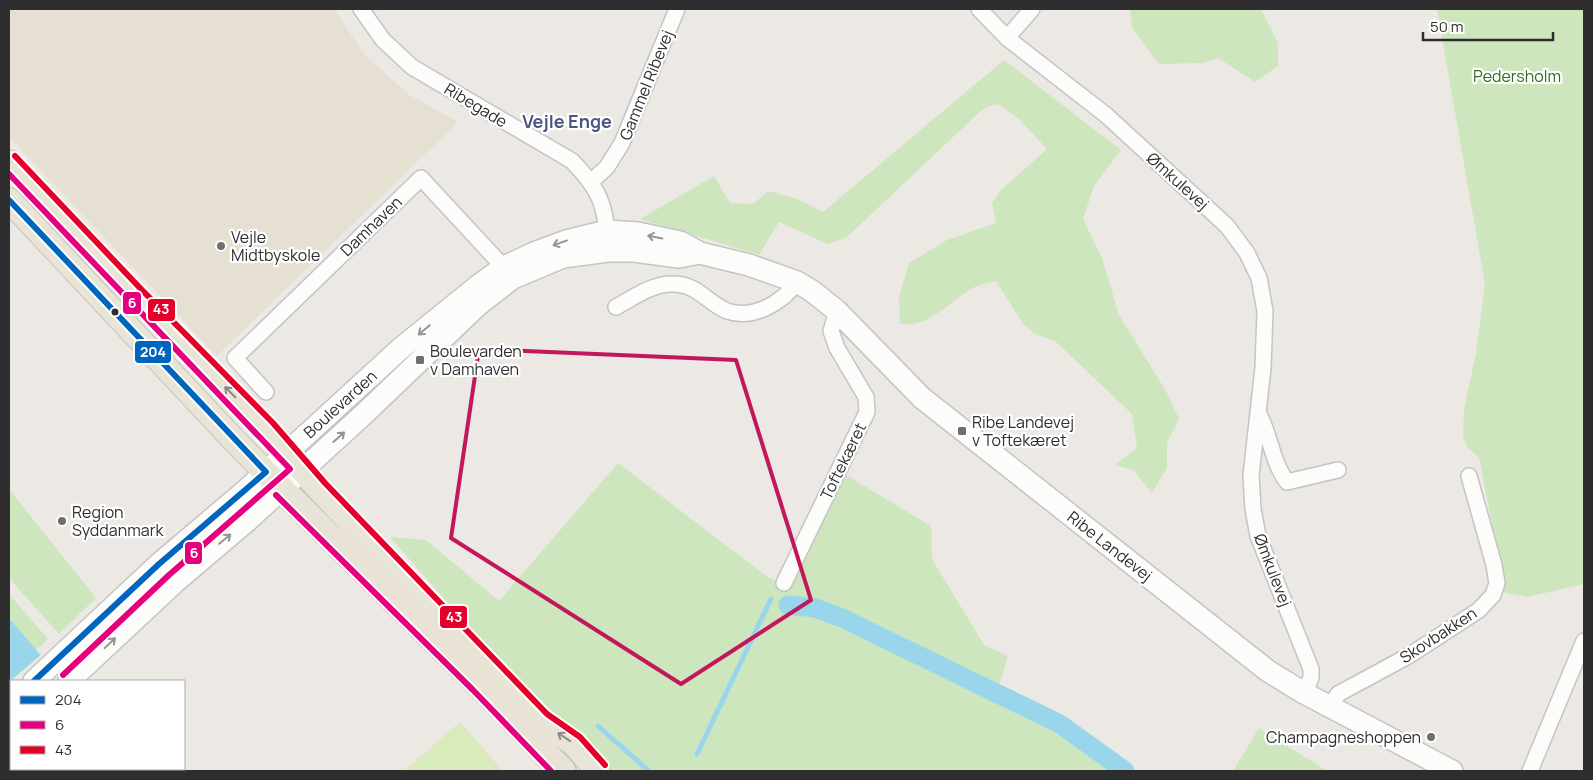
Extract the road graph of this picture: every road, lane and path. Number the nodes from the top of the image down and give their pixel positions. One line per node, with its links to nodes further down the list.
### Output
1 (361, 9): 7 (street, Ribegade)
2 (677, 9): 7 (street, Gammel Ribevej)
3 (979, 9): 5 (street, Ømkulevej)
4 (1032, 9): 5 (street)
5 (1007, 38): 15 (street, Ømkulevej)
6 (9, 162): 16 (main road, one-way to 6)
7 (592, 182): 9 (street, Ribegade)
8 (9, 200): 18 (main road)
9 (608, 241): 10 (main road, Boulevarden); 11 (main road, Ribe Landevej)
10 (508, 272): 14 (street, Damhaven); 16 (main road, Boulevarden, one-way to 16); 19 (main road, Boulevarden, one-way to 10)
11 (797, 282): 12 (street); 13 (main road, Ribe Landevej)
12 (616, 307)
13 (837, 311): 22 (street, Toftekæret); 26 (main road, Ribe Landevej)
14 (266, 392)
15 (1258, 412): 17 (street, Ømkulevej); 26 (street, Ømkulevej)
16 (287, 453): 18 (main road, Boulevarden); 19 (main road)
17 (1338, 470)
18 (266, 472): 21 (main road); 25 (main road, Boulevarden)
19 (306, 474): 21 (main road, Boulevarden); 29 (main road, one-way to 19)
20 (1469, 476): 27 (street, Skovbakken)
21 (286, 493): 24 (main road, Boulevarden, one-way to 21); 28 (highway)
22 (784, 583)
23 (1584, 641): 31 (street)
24 (72, 679)
25 (35, 680)
26 (1304, 694): 27 (main road, Ribe Landevej)
27 (1330, 707): 30 (main road, Ribe Landevej)
28 (563, 771)
29 (598, 771)
30 (1452, 771)
31 (1530, 771)

